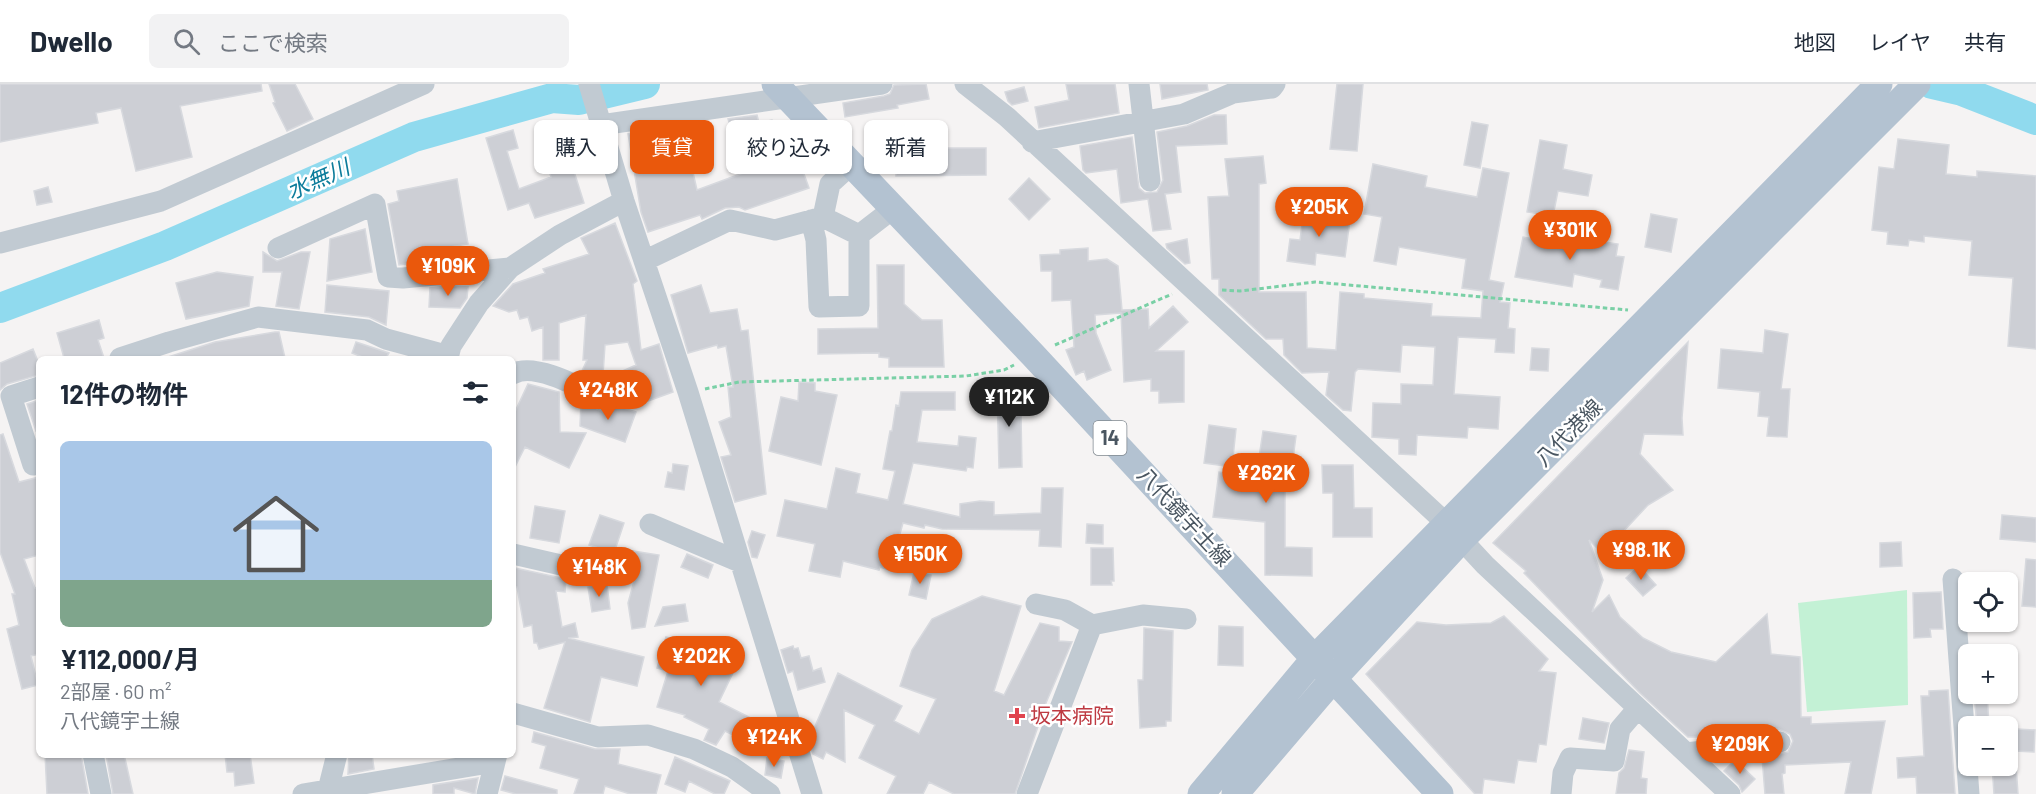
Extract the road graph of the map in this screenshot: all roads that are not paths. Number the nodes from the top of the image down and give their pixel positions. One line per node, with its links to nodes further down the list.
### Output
1 (424, 84): 22 (street)
2 (589, 84): 11 (street)
3 (882, 84): 8 (street)
4 (965, 84): 14 (street)
5 (1139, 84): 13 (street)
6 (1275, 84): 9 (street)
7 (1917, 84): 35 (main road, 八代港線)
8 (780, 89): 11 (street); 12 (main road, 八代鏡宇土線 / 14)
9 (1232, 89): 13 (street)
10 (1874, 89): 35 (main road, 八代港線)
11 (600, 119): 18 (street)
12 (810, 120)
13 (1143, 120): 14 (street); 17 (street)
14 (1032, 142): 35 (street)
15 (852, 164): 19 (main road, 八代鏡宇土線 / 14)
16 (841, 174): 20 (street)
17 (1150, 181)
18 (624, 201): 24 (street); 25 (street)
19 (894, 208): 21 (street); 43 (main road, 八代鏡宇土線 / 14)
20 (817, 219): 21 (street); 21 (street); 24 (street)
21 (859, 235)
22 (0, 243)
23 (278, 248): 25 (street)
24 (644, 261): 37 (street)
25 (510, 268): 29 (street)
26 (171, 350): 27 (street); 28 (street)
27 (133, 356)
28 (445, 356)
29 (448, 356)
30 (516, 372): 32 (street)
31 (36, 388): 33 (street)
32 (606, 400)
33 (36, 464)
34 (650, 524): 37 (street)
35 (1454, 532): 43 (main road, 八代港線); 44 (main road, 八代港線); 45 (street)
36 (516, 555): 38 (street)
37 (740, 562): 57 (street)
38 (596, 573)
39 (1953, 579): 64 (street)
40 (1036, 604): 42 (street)
41 (1186, 619): 42 (street)
42 (1092, 625): 58 (street)
43 (1315, 658): 44 (main road, 八代鏡宇土線 / 14); 59 (main road, 八代港線)
44 (1334, 678): 60 (main road, 八代港線); 61 (main road, 八代鏡宇土線 / 14)
45 (1638, 708): 48 (street); 62 (street)
46 (516, 713): 56 (street)
47 (1780, 742): 48 (street)
48 (1686, 753): 63 (street)
49 (94, 758): 53 (street)
50 (336, 758): 52 (street)
51 (496, 758): 52 (street); 55 (street)
52 (327, 791): 54 (street)
53 (101, 794)
54 (303, 794)
55 (487, 794)
56 (770, 794)
57 (812, 794)
58 (1027, 794)
59 (1202, 794)
60 (1234, 794)
61 (1440, 794)
62 (1561, 794)
63 (1730, 794)
64 (1969, 794)

